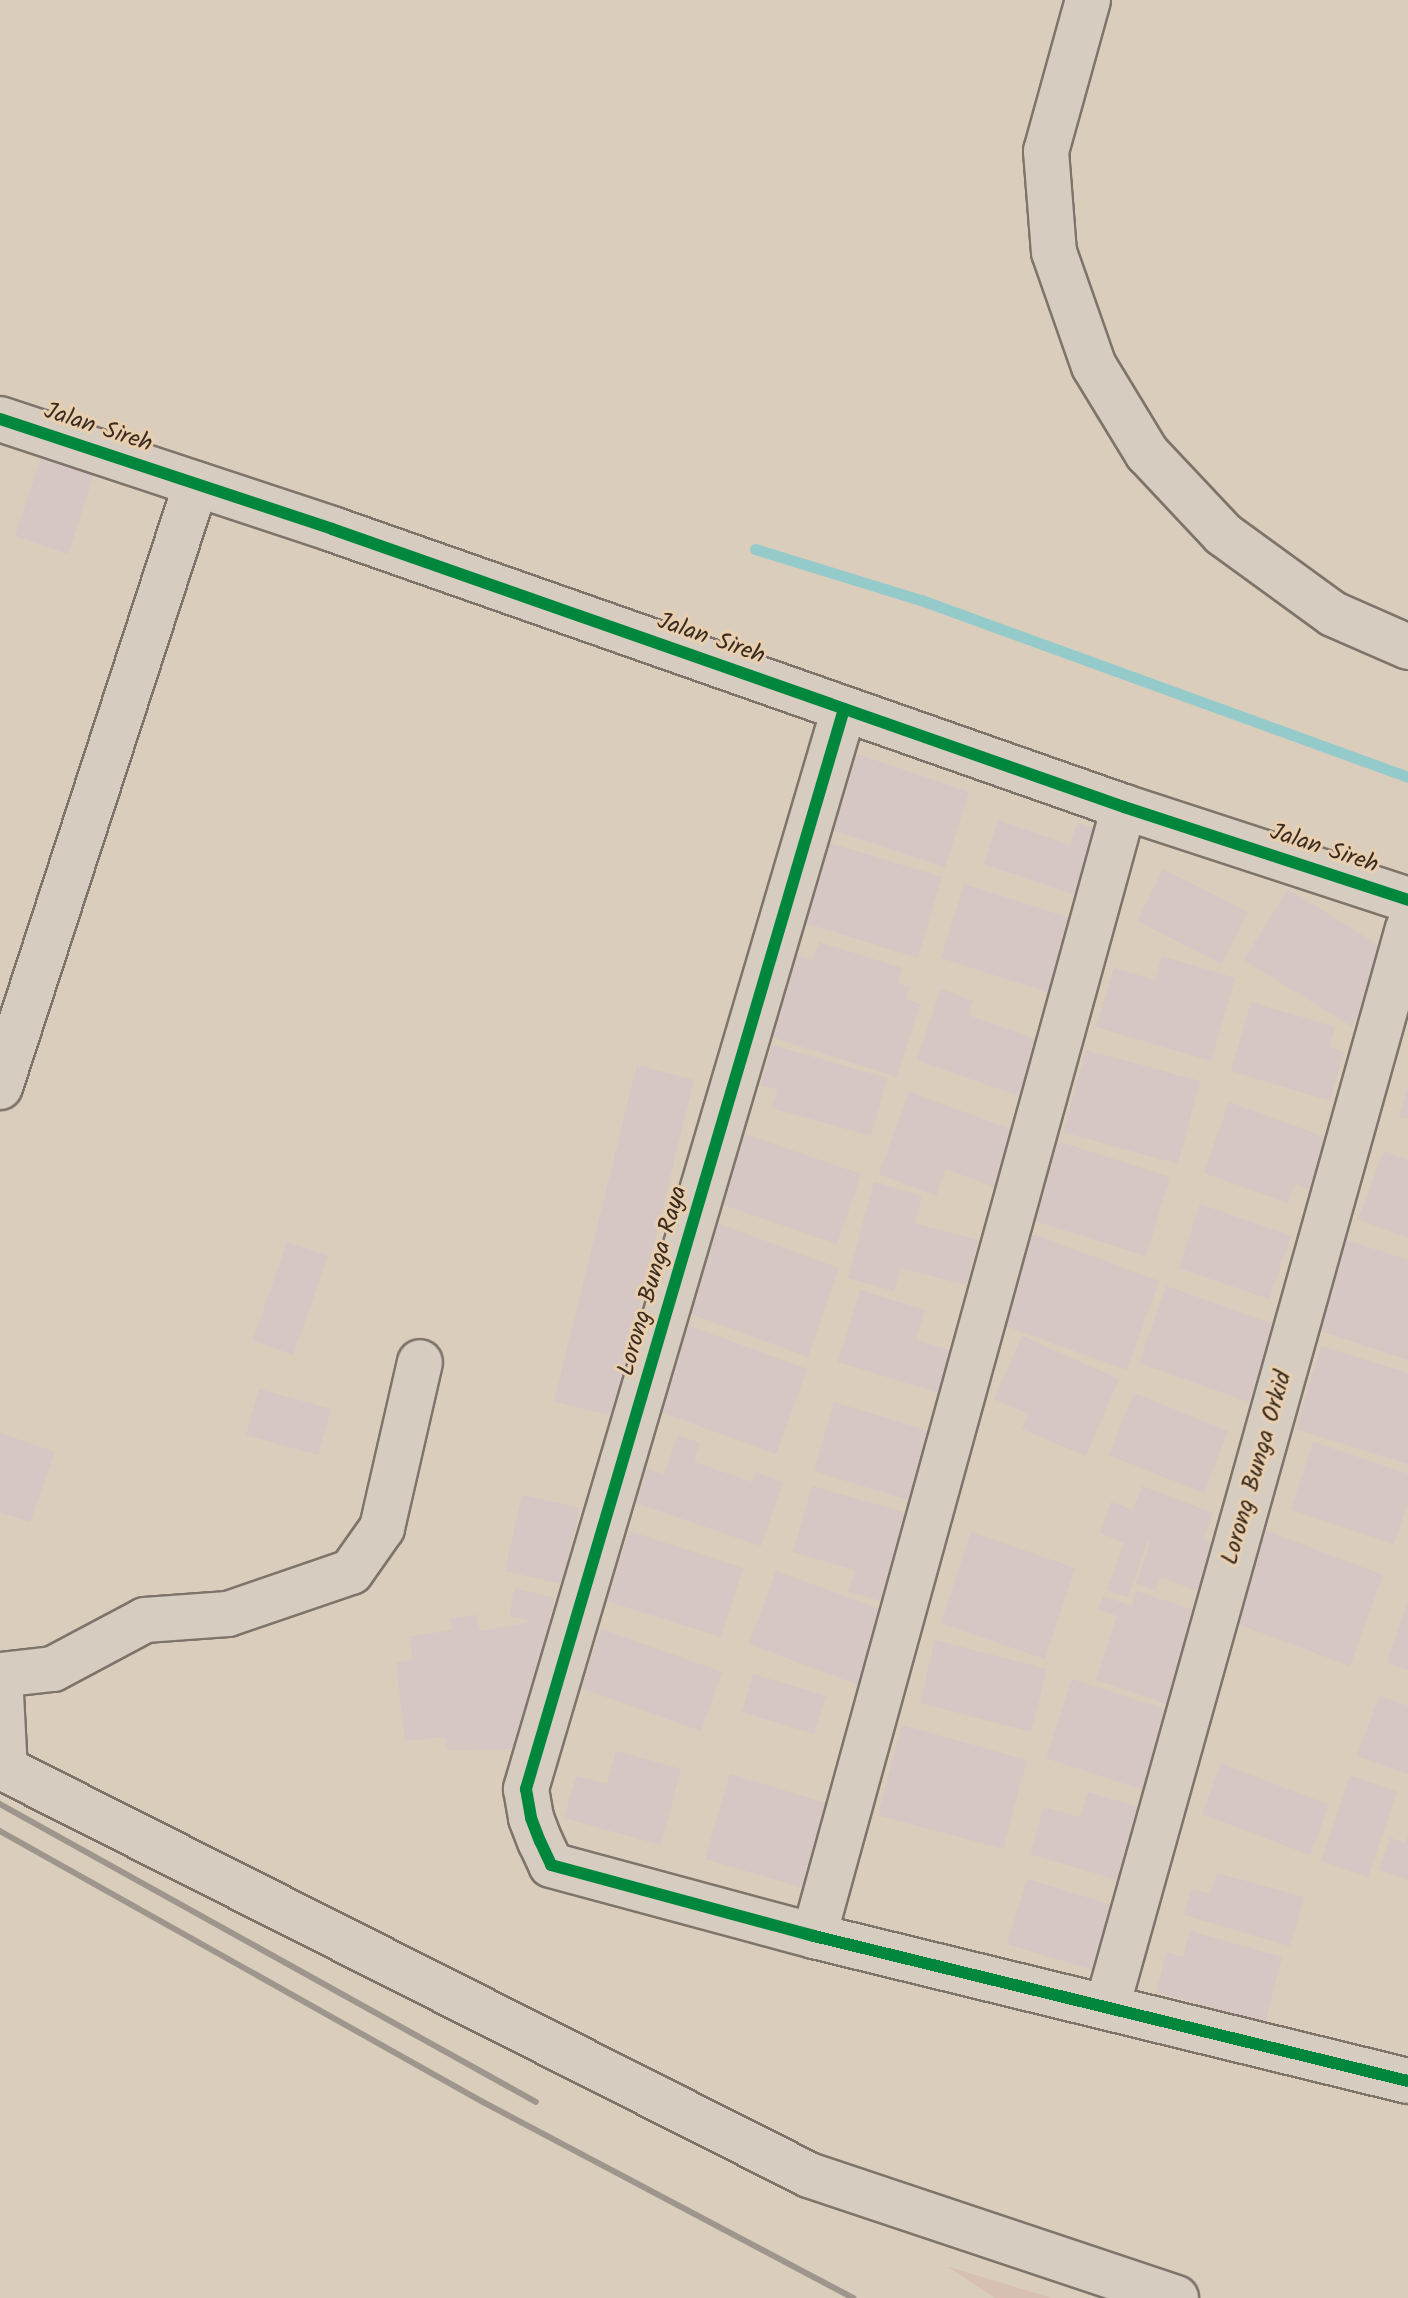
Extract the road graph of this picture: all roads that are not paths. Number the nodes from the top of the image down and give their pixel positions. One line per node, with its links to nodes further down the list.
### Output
1 (1088, 0): 4 (street)
2 (0, 419): 3 (street, Jalan Sireh)
3 (196, 484): 5 (street, Jalan Sireh); 9 (street)
4 (1408, 647)
5 (844, 709): 6 (street, Jalan Sireh); 12 (street, Lorong Bunga Raya)
6 (1124, 807): 7 (street, Jalan Sireh); 12 (street)
7 (1408, 900)
8 (1408, 928): 13 (street, Lorong Bunga Orkid)
9 (0, 1087)
10 (420, 1362): 11 (street)
11 (0, 1675): 15 (street)
12 (814, 1936): 13 (street)
13 (1107, 2007): 14 (street)
14 (1408, 2081)
15 (1176, 2298)

